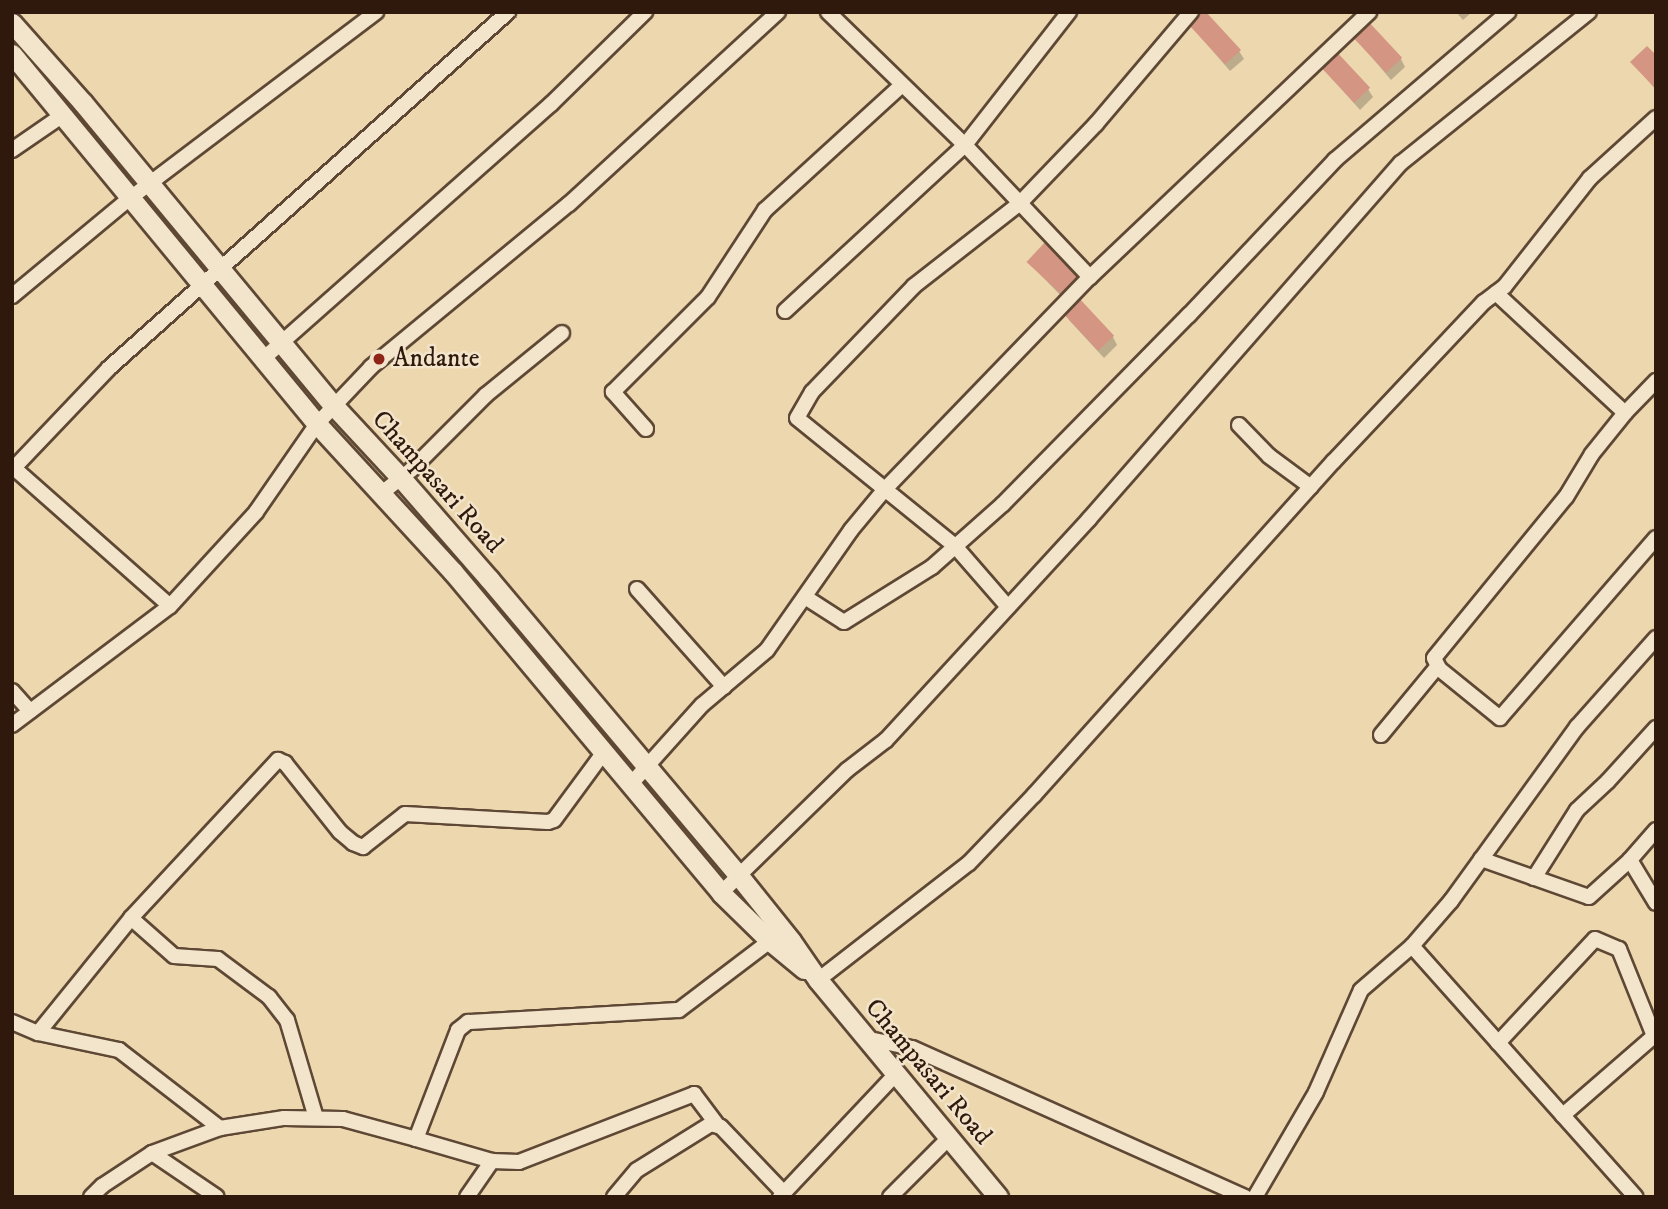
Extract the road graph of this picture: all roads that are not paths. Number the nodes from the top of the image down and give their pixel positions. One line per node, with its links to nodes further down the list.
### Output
1 (376, 12): 18 (street)
2 (508, 12): 21 (street)
3 (645, 12): 28 (street)
4 (778, 12): 31 (street)
5 (828, 12): 13 (street)
6 (1069, 12): 16 (street)
7 (1191, 12): 20 (street)
8 (1369, 12): 22 (street)
9 (1508, 12): 42 (street)
10 (1589, 12): 46 (street)
11 (12, 23): 18 (main road, Champasari Road)
12 (15, 62): 14 (main road, Champasari Road)
13 (901, 86): 16 (street); 35 (street)
14 (63, 115): 17 (street); 19 (main road, Champasari Road)
15 (1656, 118): 24 (street)
16 (965, 145): 20 (street); 26 (street)
17 (12, 150)
18 (148, 185): 19 (street); 21 (main road, Champasari Road)
19 (129, 199): 23 (main road, Champasari Road); 25 (street)
20 (1019, 204): 22 (street); 39 (street)
21 (219, 269): 23 (street); 28 (main road, Champasari Road)
22 (1090, 277): 39 (street)
23 (202, 284): 29 (main road, Champasari Road); 36 (street)
24 (1496, 293): 32 (street); 38 (street)
25 (12, 296)
26 (785, 310)
27 (562, 333): 37 (street)
28 (280, 343): 29 (street); 31 (main road, Champasari Road)
29 (264, 358): 33 (main road, Champasari Road)
30 (1656, 381): 32 (street)
31 (334, 407): 33 (street); 37 (main road, Champasari Road)
32 (1625, 413): 48 (street)
33 (317, 424): 40 (main road, Champasari Road); 45 (street)
34 (1239, 425): 38 (street)
35 (646, 429)
36 (13, 469): 45 (street)
37 (401, 478): 40 (street); 56 (main road, Champasari Road)
38 (1311, 487): 69 (street)
39 (885, 489): 42 (street); 44 (street)
40 (383, 492): 55 (main road, Champasari Road)
41 (1656, 538): 48 (street)
42 (955, 547): 44 (street); 46 (street)
43 (637, 589): 49 (street)
44 (805, 597): 49 (street)
45 (170, 606): 51 (street)
46 (1008, 607): 62 (street)
47 (1656, 638): 61 (street)
48 (1440, 670): 54 (street)
49 (724, 687): 56 (street)
50 (12, 691): 51 (street)
51 (30, 711): 52 (street)
52 (12, 725)
53 (1656, 728): 63 (street)
54 (1381, 735)
55 (604, 752): 57 (main road, Champasari Road); 66 (street)
56 (646, 769): 57 (street); 62 (main road, Champasari Road)
57 (631, 784): 64 (main road, Champasari Road)
58 (1656, 830): 60 (street)
59 (1656, 846): 60 (street)
60 (1635, 855): 63 (street); 65 (street)
61 (1481, 859): 63 (street); 68 (street)
62 (739, 876): 64 (street); 69 (main road, Champasari Road)
63 (1534, 878)
64 (721, 893): 67 (main road, Champasari Road)
65 (1656, 903)
66 (131, 918): 71 (street); 76 (street)
67 (769, 941): 69 (main road, Champasari Road); 80 (street)
68 (1412, 946): 73 (street); 91 (street)
69 (818, 980): 72 (main road, Champasari Road)
70 (12, 1023): 71 (street)
71 (38, 1032): 78 (street)
72 (865, 1038): 74 (main road, Champasari Road); 90 (street)
73 (1498, 1043): 75 (street); 75 (street)
74 (896, 1074): 79 (main road, Champasari Road); 83 (street)
75 (1563, 1115): 92 (street)
76 (316, 1118): 78 (street); 80 (street)
77 (717, 1125): 82 (street); 83 (street); 87 (street)
78 (220, 1128): 81 (street)
79 (949, 1138): 88 (street); 89 (main road, Champasari Road)
80 (416, 1139): 82 (street)
81 (152, 1153): 84 (street); 85 (street)
82 (492, 1161): 86 (street)
83 (782, 1195)
84 (91, 1197)
85 (218, 1197)
86 (467, 1197)
87 (614, 1197)
88 (890, 1197)
89 (998, 1197)
90 (1245, 1197)
91 (1255, 1197)
92 (1636, 1197)

